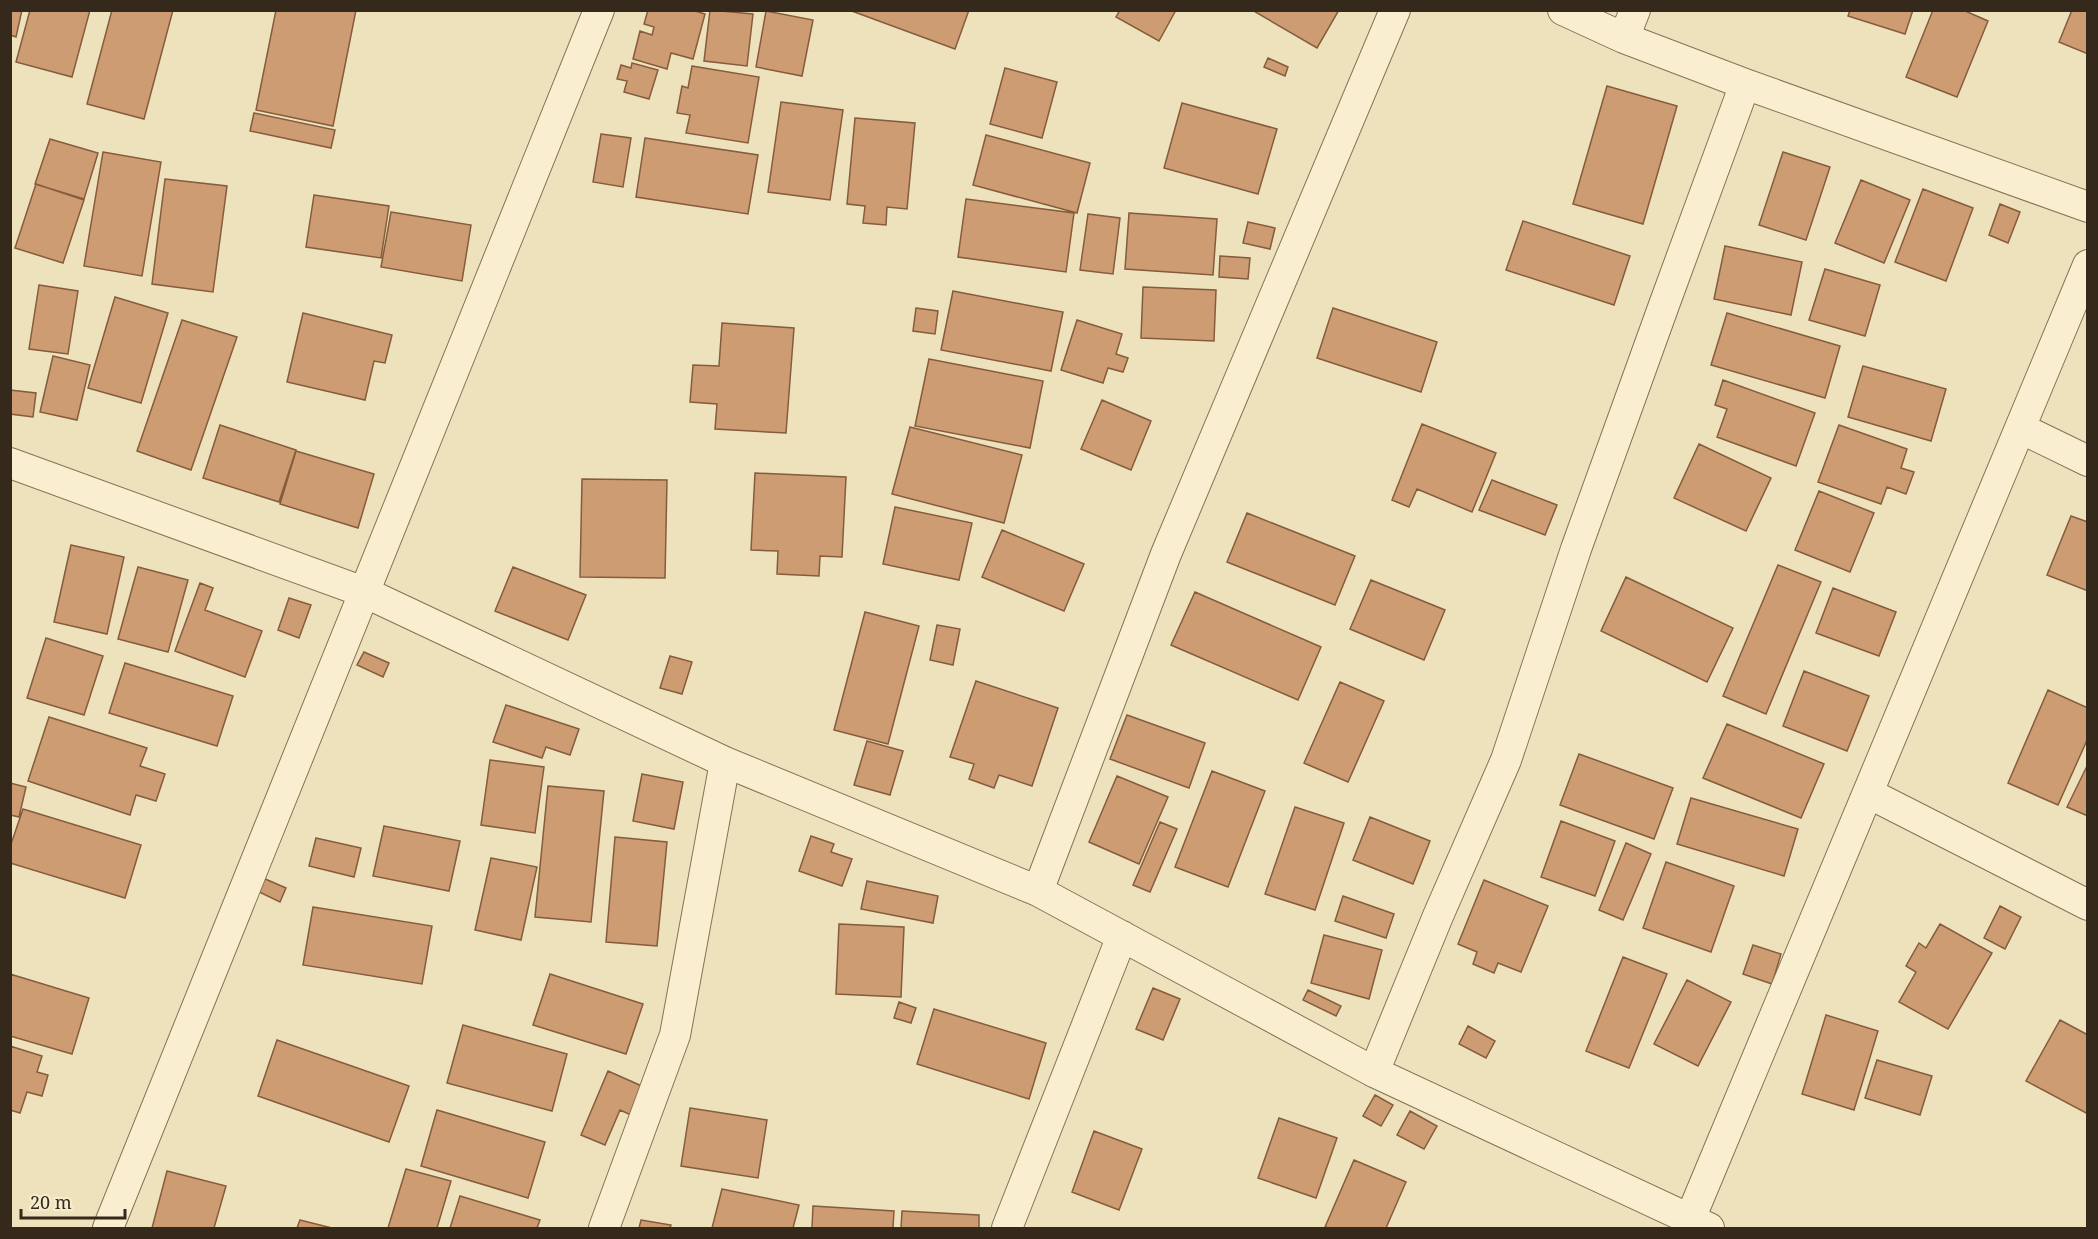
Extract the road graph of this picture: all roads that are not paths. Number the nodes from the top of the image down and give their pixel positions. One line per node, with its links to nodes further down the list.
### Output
1 (599, 10): 11 (street)
2 (1395, 10): 14 (street)
3 (1563, 10): 4 (street)
4 (1629, 24): 5 (street)
5 (1746, 84): 6 (street); 17 (street)
6 (2088, 207)
7 (2088, 265): 8 (street)
8 (2020, 428): 9 (street); 13 (street)
9 (2088, 461)
10 (10, 463): 11 (street)
11 (364, 592): 12 (street); 19 (street)
12 (725, 762): 14 (street); 20 (street)
13 (1868, 793): 15 (street); 18 (street)
14 (1038, 891): 16 (street)
15 (2088, 905)
16 (1122, 936): 17 (street); 21 (street)
17 (1374, 1072): 18 (street)
18 (1700, 1224)
19 (108, 1228)
20 (604, 1228)
21 (1007, 1228)

